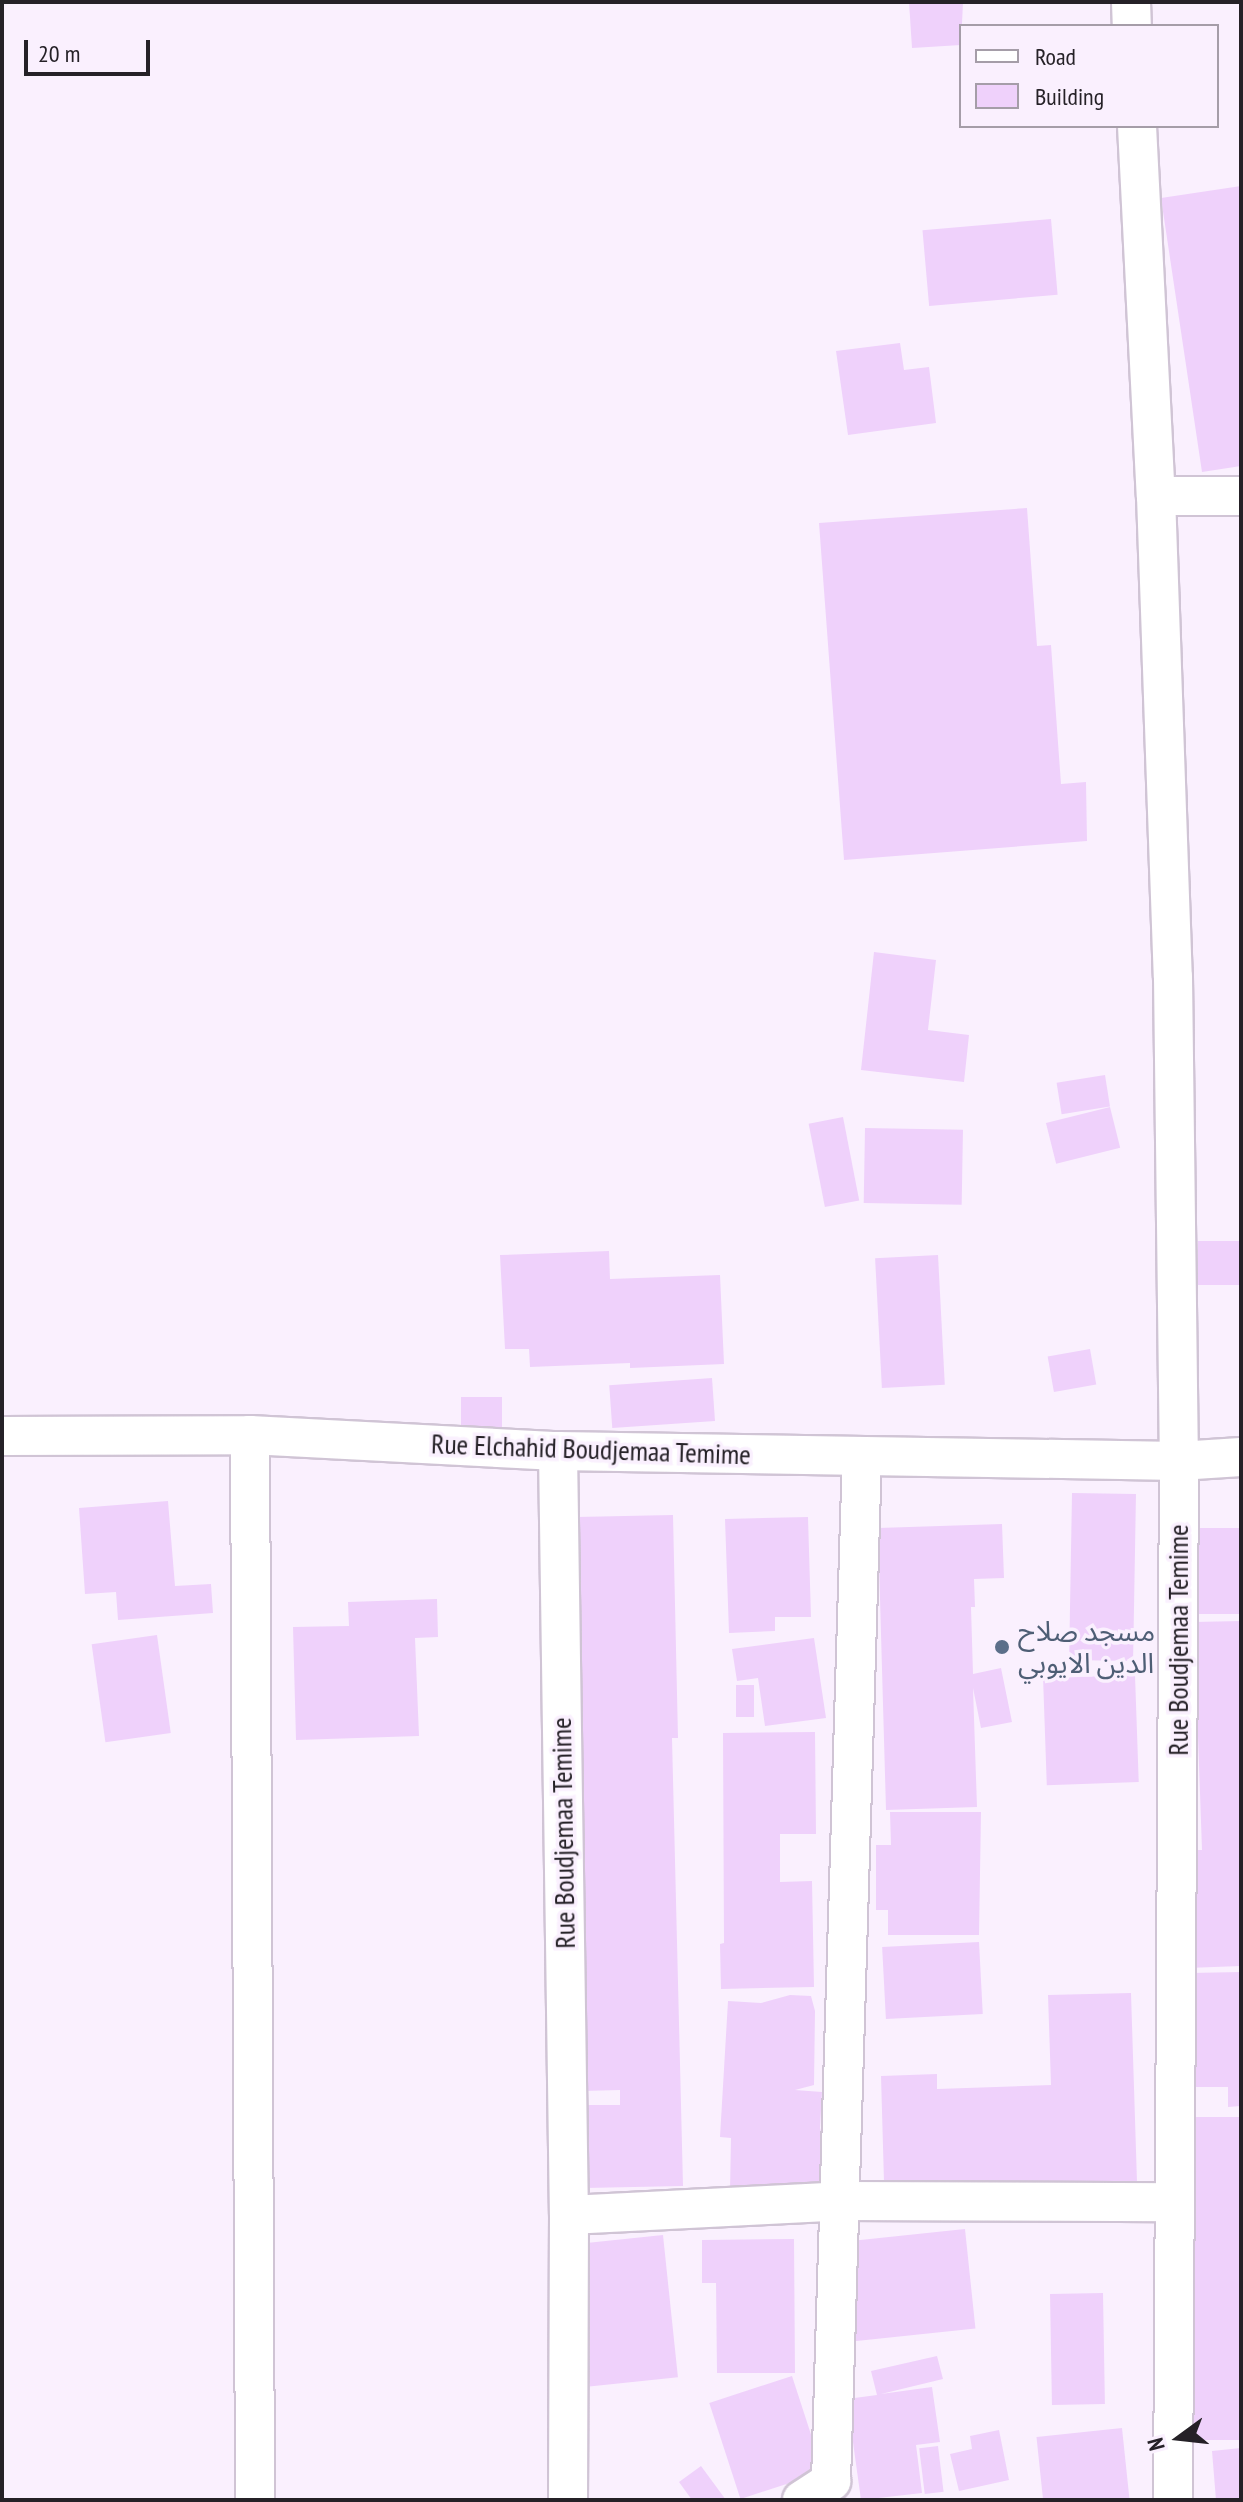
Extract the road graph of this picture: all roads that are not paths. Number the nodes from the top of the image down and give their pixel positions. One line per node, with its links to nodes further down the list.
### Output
1 (1131, 2): 2 (street)
2 (1132, 24)
3 (1137, 128): 4 (street, Rue Boudjemaa Temime)
4 (1156, 496): 5 (street); 11 (street, Rue Boudjemaa Temime)
5 (1241, 496)
6 (250, 1435): 7 (street, Rue Elchahid Boudjemaa Temime); 8 (street, Rue Elchahid Boudjemaa Temime); 15 (street)
7 (2, 1436)
8 (558, 1451): 9 (street, Rue Elchahid Boudjemaa Temime); 14 (street, Rue Boudjemaa Temime)
9 (862, 1456): 11 (street, Rue Elchahid Boudjemaa Temime); 12 (street)
10 (1241, 1457): 11 (street, Rue Elchahid Boudjemaa Temime)
11 (1179, 1461): 13 (street, Rue Boudjemaa Temime)
12 (842, 2201): 13 (street); 14 (street); 17 (street)
13 (1175, 2202): 18 (street, Rue Boudjemaa Temime)
14 (569, 2215): 16 (street, Rue Boudjemaa Temime)
15 (255, 2500)
16 (568, 2500)
17 (802, 2500)
18 (1173, 2500)

